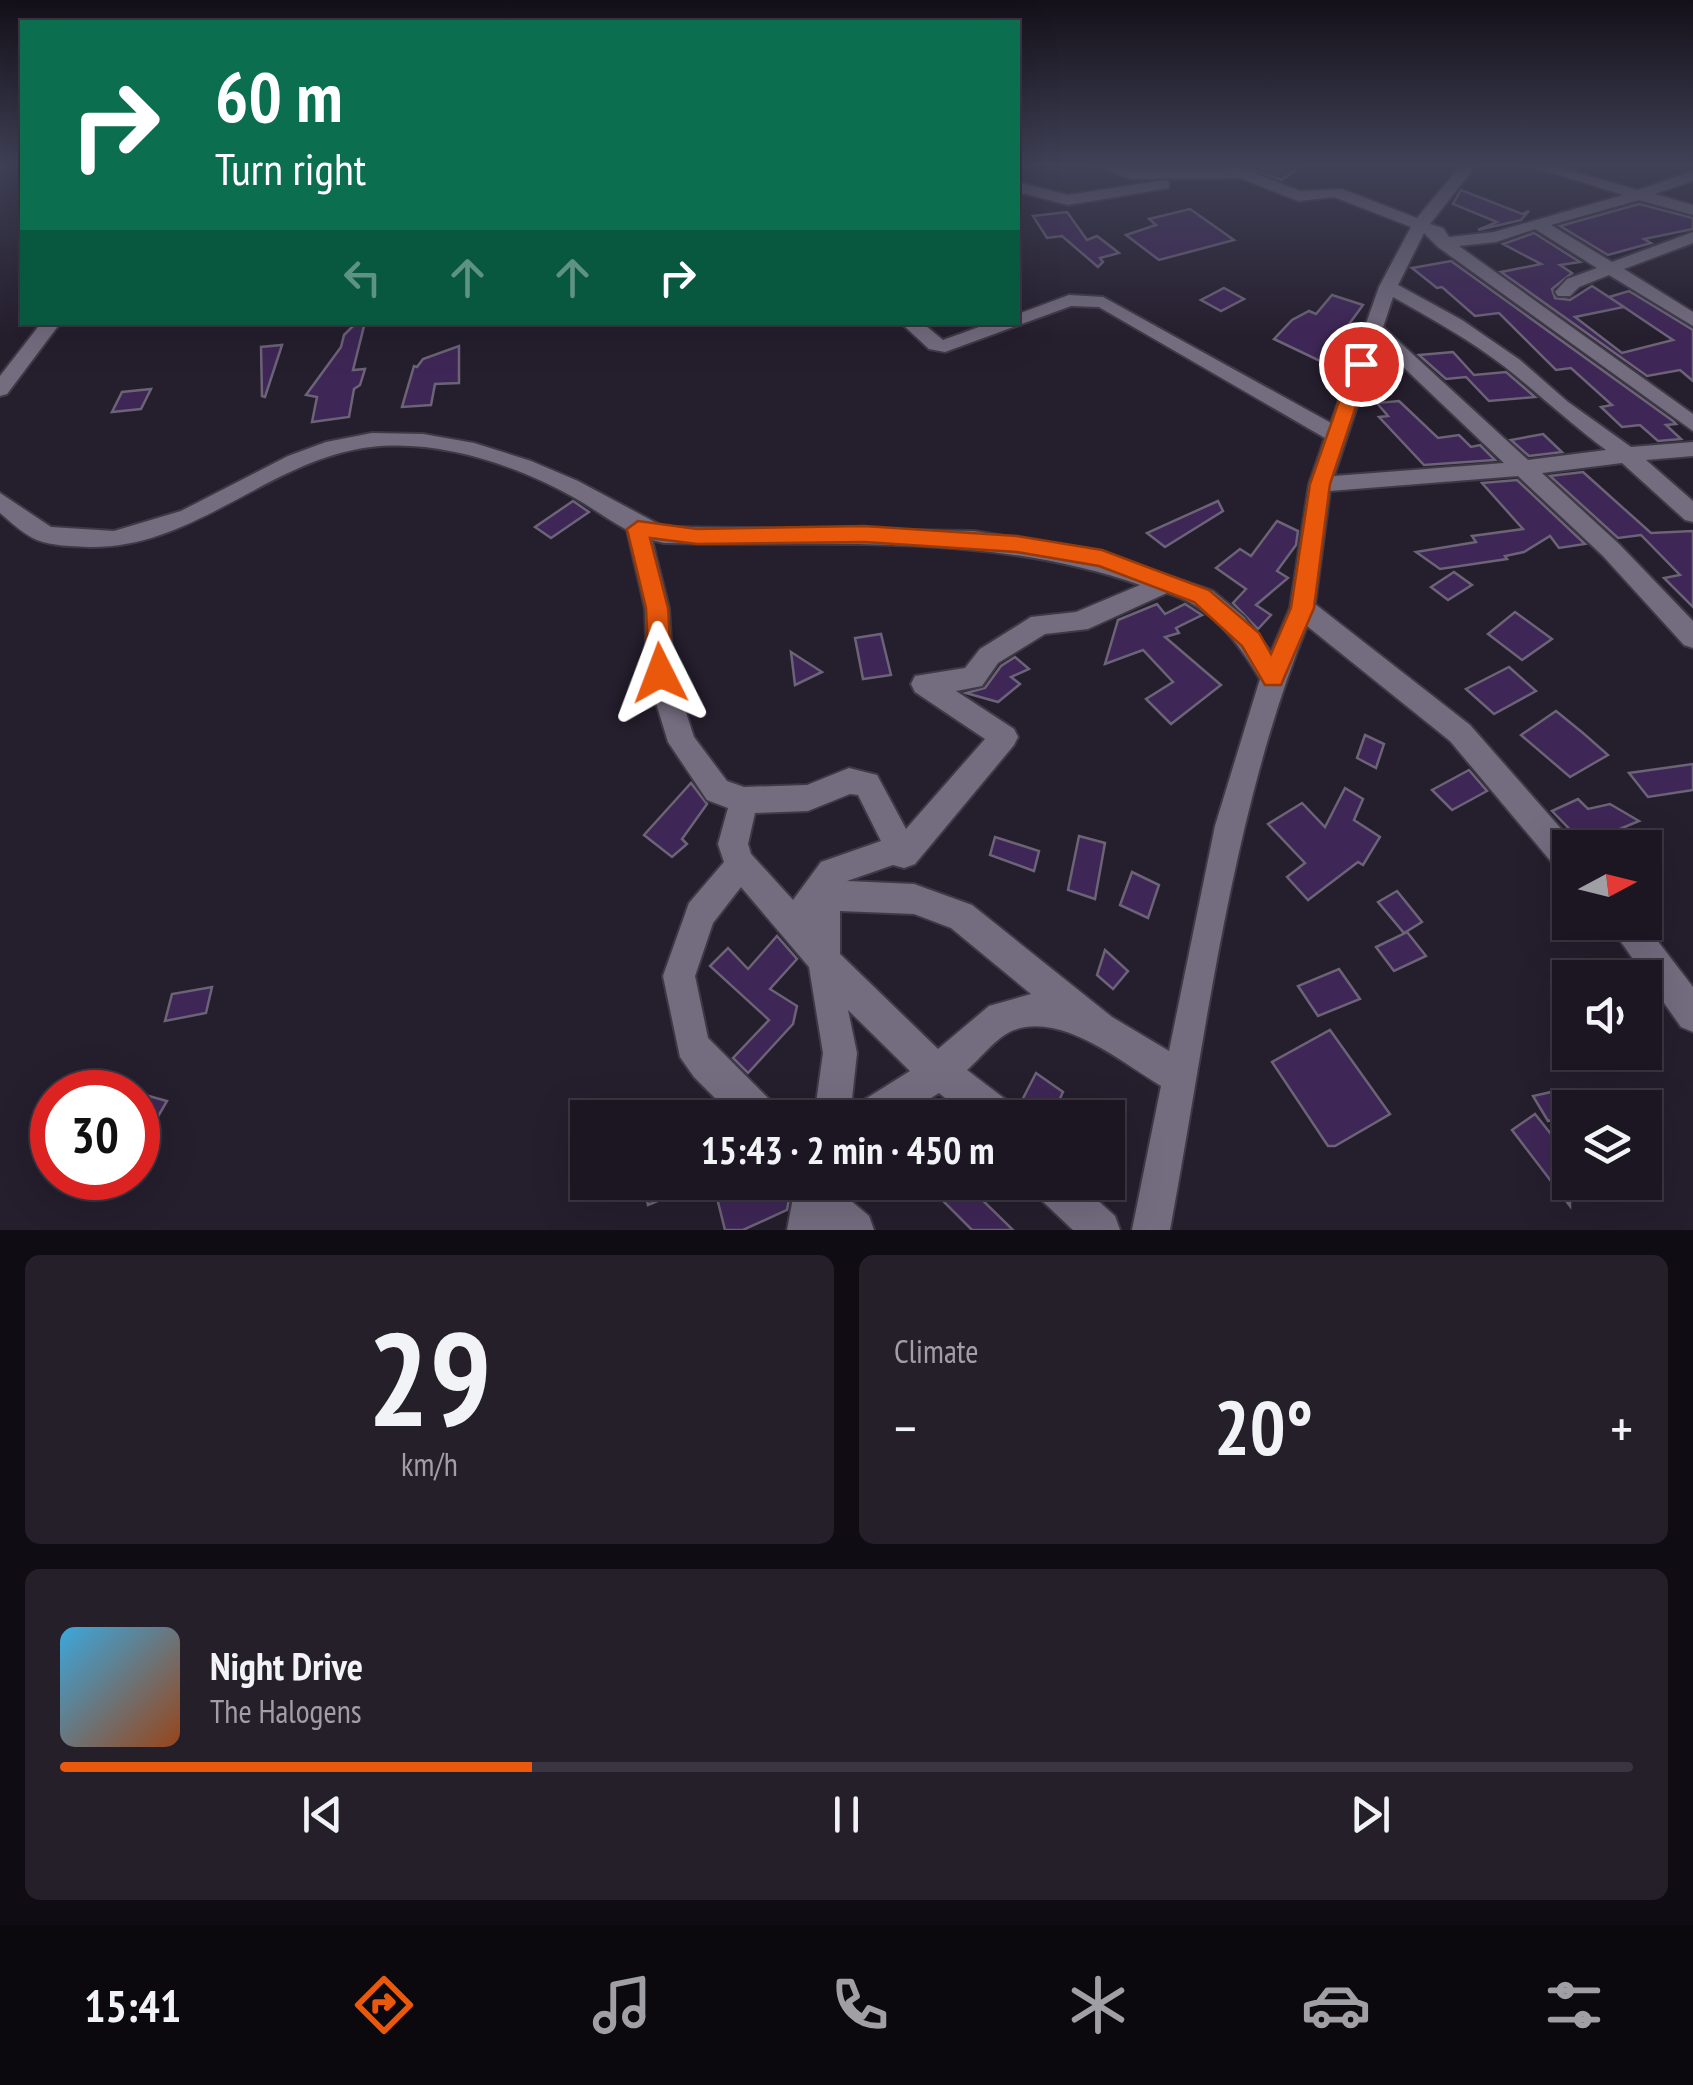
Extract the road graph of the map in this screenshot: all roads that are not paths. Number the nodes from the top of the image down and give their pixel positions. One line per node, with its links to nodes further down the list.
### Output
1 (1407, 221): 5 (street)
2 (1424, 221): 5 (street)
3 (1543, 221): 4 (street)
4 (1537, 223): 7 (street); 8 (street)
5 (1420, 227): 7 (street); 9 (street)
6 (1693, 237): 8 (street)
7 (1444, 243): 18 (street)
8 (1611, 269): 10 (street); 12 (street)
9 (1388, 287): 16 (street); 21 (street)
10 (1564, 292)
11 (1020, 319): 19 (street)
12 (1693, 320)
13 (50, 325): 17 (street)
14 (913, 325): 15 (street)
15 (1004, 325)
16 (1373, 328): 19 (street); 22 (street)
17 (0, 390)
18 (1693, 424)
19 (1336, 435): 23 (street)
20 (1693, 450): 21 (street)
21 (1627, 455): 22 (street); 25 (street)
22 (1523, 468): 23 (street); 29 (street)
23 (1320, 484): 28 (street)
24 (0, 501): 26 (street)
25 (1693, 514)
26 (638, 529): 27 (street); 31 (street)
27 (1165, 584): 30 (street); 33 (street)
28 (1302, 608): 30 (street); 32 (street)
29 (1693, 638)
30 (1273, 678): 41 (street)
31 (744, 800): 33 (street); 34 (street)
32 (1552, 840)
33 (904, 854): 35 (street)
34 (740, 864): 35 (street); 42 (street)
35 (794, 924): 37 (street)
36 (1637, 940): 38 (street)
37 (827, 963): 39 (street); 40 (street); 43 (street)
38 (1693, 1015)
39 (1092, 1020): 40 (street); 41 (street)
40 (940, 1070): 44 (street); 45 (street)
41 (1181, 1078): 50 (street)
42 (746, 1100)
43 (834, 1100)
44 (892, 1100)
45 (978, 1100)
46 (814, 1200): 48 (street)
47 (1068, 1200): 49 (street)
48 (855, 1230)
49 (1101, 1230)
50 (1151, 1230)

